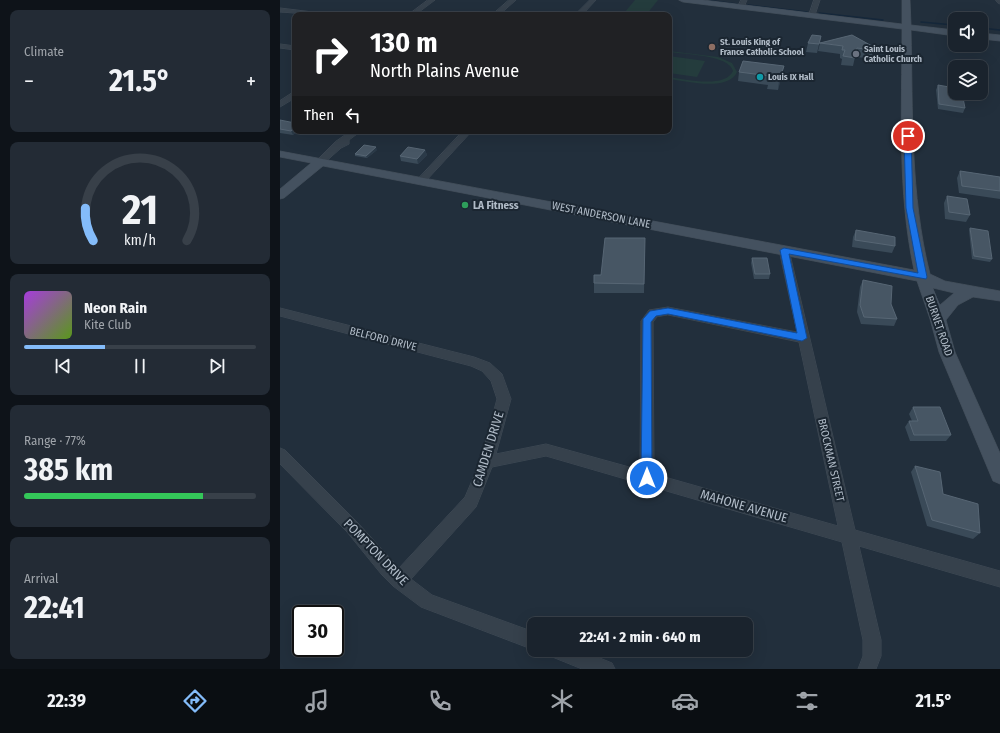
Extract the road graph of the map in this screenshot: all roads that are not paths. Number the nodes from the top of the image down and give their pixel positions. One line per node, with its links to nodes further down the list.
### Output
1 (432, 0): 11 (street)
2 (513, 0): 12 (street)
3 (593, 0): 13 (street)
4 (684, 0): 8 (main road)
5 (724, 0): 8 (main road)
6 (817, 0): 14 (street)
7 (906, 0): 15 (main road, BURNET ROAD)
8 (743, 3): 14 (main road)
9 (280, 10): 10 (street)
10 (296, 12)
11 (415, 12)
12 (499, 12)
13 (581, 12)
14 (813, 13): 15 (main road); 15 (main road)
15 (906, 22): 16 (main road); 17 (main road); 23 (main road, BURNET ROAD)
16 (948, 29)
17 (933, 30): 18 (main road); 23 (main road)
18 (948, 32)
19 (988, 33): 20 (main road)
20 (1000, 34)
21 (988, 37): 22 (main road)
22 (1000, 38)
23 (906, 40): 37 (main road, BURNET ROAD)
24 (280, 46): 25 (street)
25 (292, 48)
26 (280, 92): 27 (street)
27 (292, 94)
28 (292, 97): 29 (street)
29 (280, 105)
30 (354, 134): 33 (street)
31 (465, 134): 34 (street)
32 (280, 154): 33 (main road, WEST ANDERSON LANE)
33 (320, 162): 34 (main road, WEST ANDERSON LANE); 35 (main road)
34 (421, 181): 36 (main road, WEST ANDERSON LANE)
35 (280, 194)
36 (784, 250): 37 (main road, WEST ANDERSON LANE); 43 (street, BROCKMAN STREET)
37 (923, 277): 38 (main road, WEST ANDERSON LANE); 39 (main road, WEST ANDERSON LANE); 42 (main road, BURNET ROAD)
38 (1000, 286)
39 (972, 291): 40 (main road, WEST ANDERSON LANE); 42 (main road)
40 (1000, 296)
41 (280, 312): 44 (street, BELFORD DRIVE)
42 (938, 319): 47 (main road, BURNET ROAD)
43 (802, 338): 48 (street); 49 (street, BROCKMAN STREET)
44 (486, 367): 46 (street, CAMDEN DRIVE)
45 (280, 454): 51 (street, POMPTON DRIVE)
46 (487, 462): 48 (street, MAHONE AVENUE); 51 (street, CAMDEN DRIVE)
47 (1000, 475)
48 (647, 478): 49 (street, MAHONE AVENUE)
49 (848, 535): 50 (street, MAHONE AVENUE); 55 (street, BROCKMAN STREET)
50 (1000, 579)
51 (400, 580): 52 (street, POMPTON DRIVE)
52 (527, 639)
53 (574, 657): 54 (street)
54 (606, 669)
55 (867, 669)

